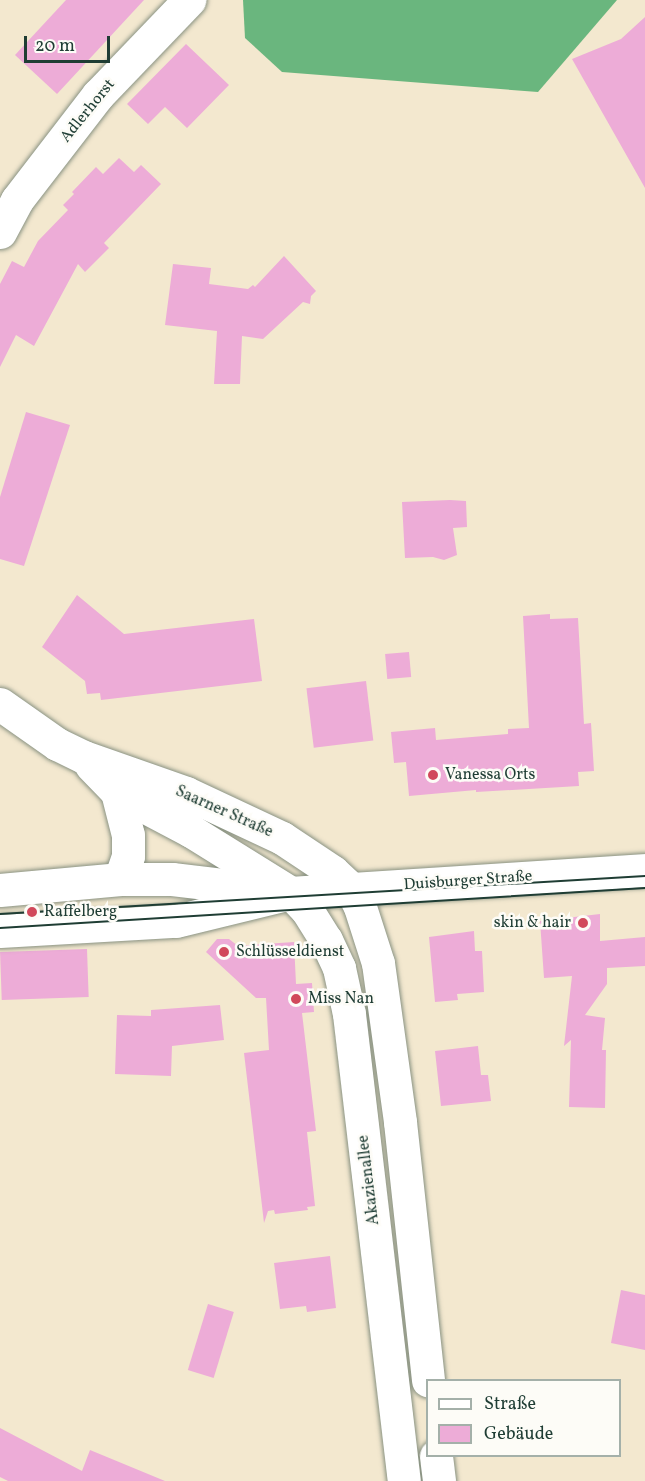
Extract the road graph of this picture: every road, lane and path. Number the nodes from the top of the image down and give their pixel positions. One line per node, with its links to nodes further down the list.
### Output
1 (189, 0): 2 (main road, Adlerhorst)
2 (0, 232)
3 (0, 704): 4 (main road, Saarner Straße)
4 (84, 757): 5 (main road, Saarner Straße); 8 (main road, Saarner Straße)
5 (117, 792): 7 (main road); 10 (main road, Saarner Straße)
6 (645, 870): 8 (main road, Duisburger Straße)
7 (120, 879): 9 (main road, Duisburger Straße); 10 (main road, Duisburger Straße)
8 (351, 889): 10 (main road, Duisburger Straße); 12 (main road)
9 (0, 890)
10 (291, 893): 11 (main road, Duisburger Straße); 14 (main road, Akazienallee)
11 (0, 931)
12 (428, 1379)
13 (436, 1457): 15 (main road)
14 (404, 1481)
15 (439, 1481)

